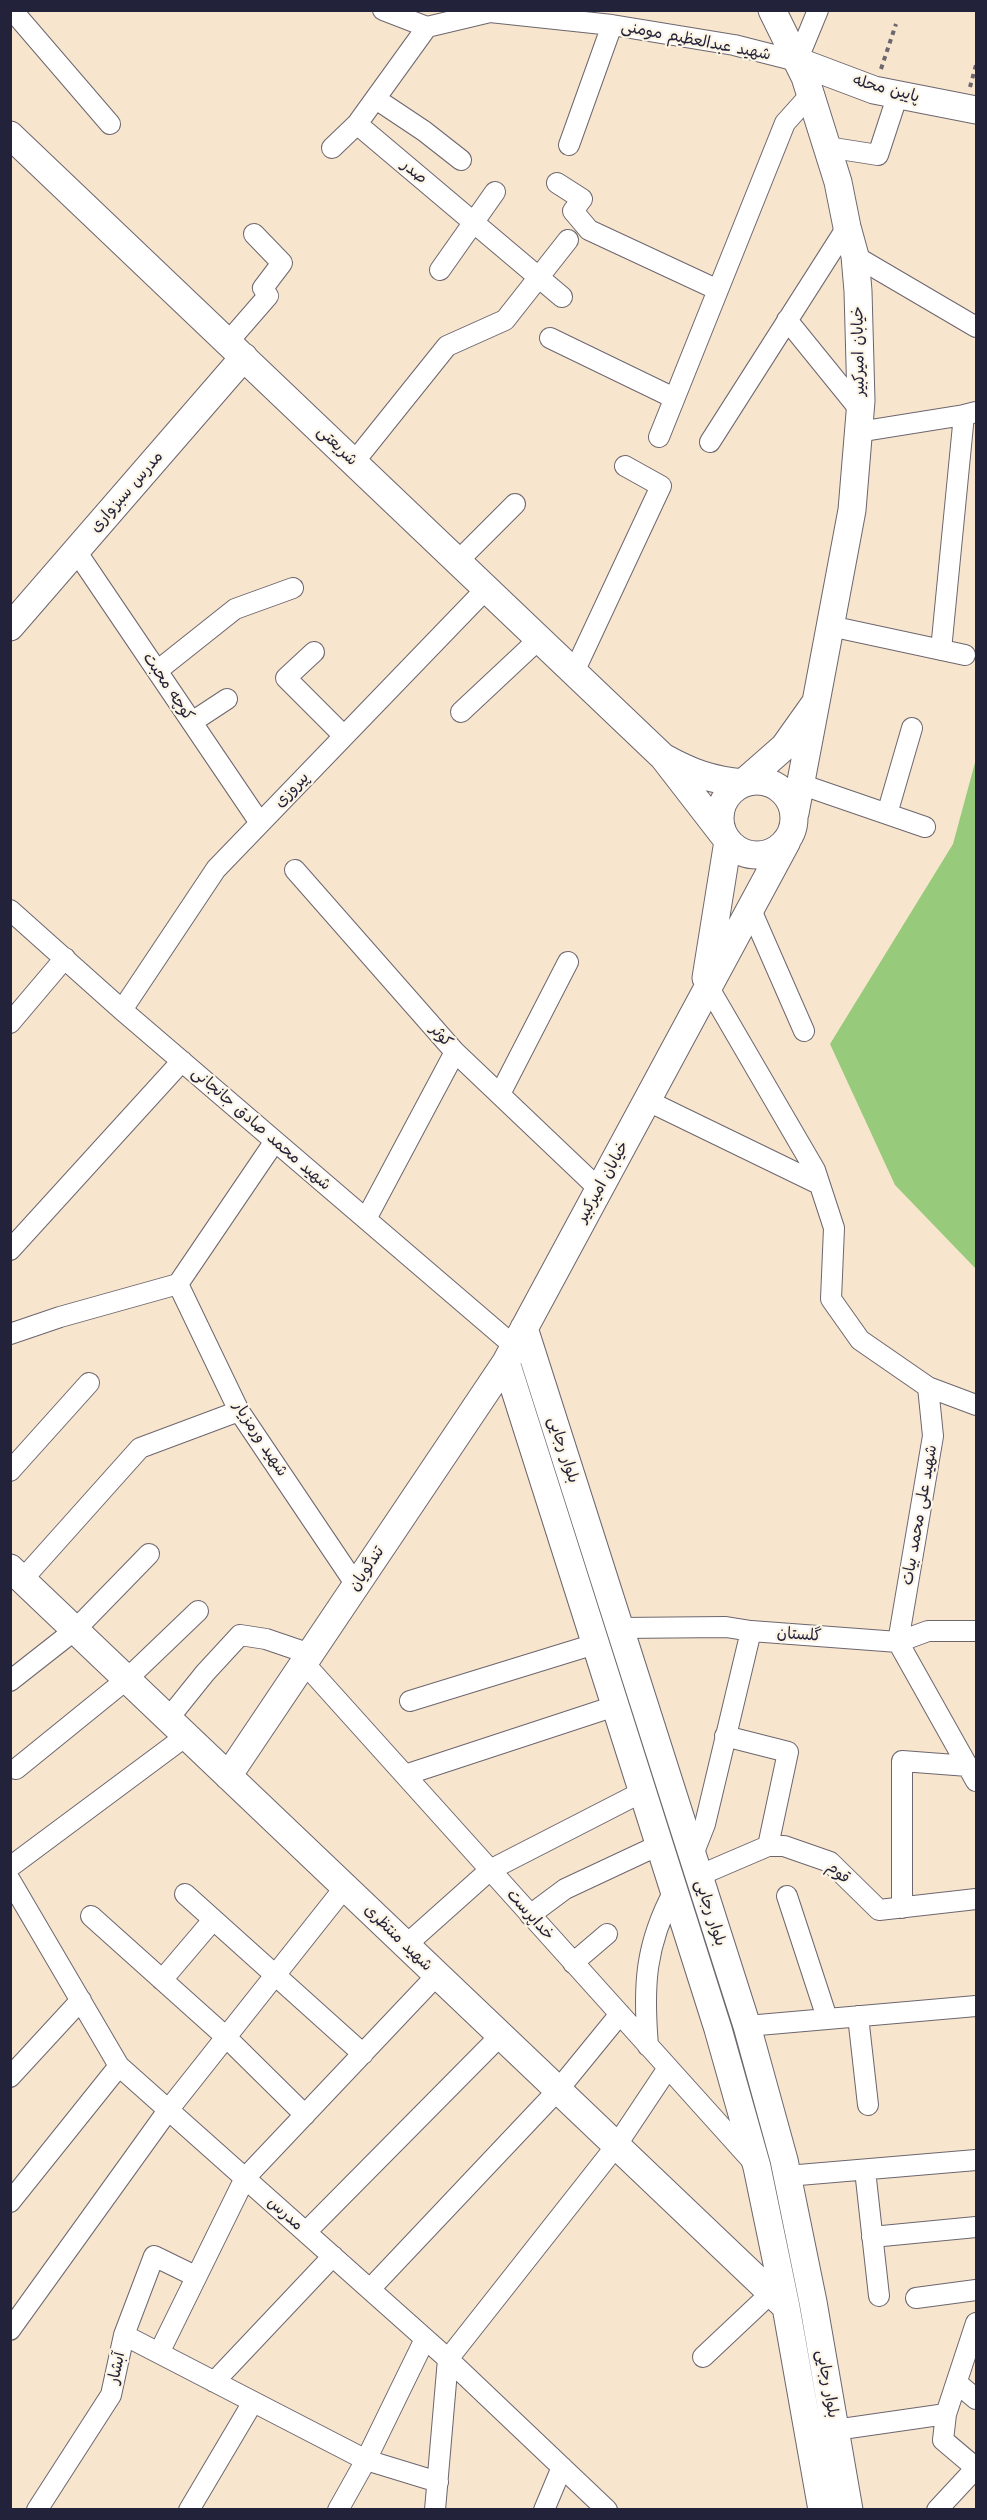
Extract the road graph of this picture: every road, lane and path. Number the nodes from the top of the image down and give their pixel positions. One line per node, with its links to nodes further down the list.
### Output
1 (12, 10): 14 (street)
2 (383, 10): 8 (street)
3 (772, 10): 9 (main road, خیابان امیرکبیر)
4 (818, 10): 9 (street)
5 (489, 11): 7 (street, شهید عبدالعظیم مومنی); 8 (street, شهید عبدالعظیم مومنی)
6 (896, 24): 10 (path)
7 (612, 25): 9 (street, شهید عبدالعظیم مومنی); 17 (street)
8 (427, 27): 12 (street)
9 (797, 61): 10 (main road, پایین محله); 11 (main road, خیابان امیرکبیر)
10 (886, 92): 13 (main road, پایین محله); 18 (street)
11 (811, 94): 18 (main road, خیابان امیرکبیر); 30 (street)
12 (376, 99): 15 (street); 20 (street)
13 (976, 110)
14 (110, 124)
15 (357, 124): 19 (street); 23 (street, صدر)
16 (10, 135): 35 (main road, شریعتی)
17 (569, 145)
18 (827, 147): 24 (main road, خیابان امیرکبیر)
19 (332, 148)
20 (461, 160)
21 (557, 183): 30 (street)
22 (495, 192): 23 (street)
23 (473, 222): 28 (street); 29 (street, صدر)
24 (846, 227): 27 (main road, خیابان امیرکبیر); 32 (street)
25 (254, 234): 35 (street)
26 (568, 240): 29 (street)
27 (855, 256): 33 (street); 38 (main road, خیابان امیرکبیر)
28 (440, 270)
29 (539, 278): 31 (street, صدر); 41 (street)
30 (718, 290): 36 (street)
31 (562, 297)
32 (787, 320): 38 (street); 40 (street)
33 (976, 327)
34 (550, 338): 36 (street)
35 (236, 350): 41 (main road, شریعتی); 44 (main road, مدرس سبزواری)
36 (674, 398): 39 (street)
37 (970, 413): 38 (street); 51 (street)
38 (859, 421): 48 (main road, خیابان امیرکبیر)
39 (659, 437)
40 (710, 442)
41 (354, 462): 45 (main road, شریعتی)
42 (625, 466): 55 (street)
43 (515, 504): 45 (street)
44 (76, 551): 49 (main road, مدرس سبزواری); 54 (street, کوچه محبت)
45 (458, 561): 47 (main road, شریعتی)
46 (293, 588): 54 (street)
47 (486, 588): 50 (main road, شریعتی); 61 (street, پیروزی)
48 (830, 626): 51 (street); 57 (main road, خیابان امیرکبیر)
49 (10, 627)
50 (539, 639): 55 (main road, شریعتی); 58 (street)
51 (941, 650): 53 (street)
52 (314, 652): 61 (street)
53 (965, 655)
54 (157, 671): 59 (street, کوچه محبت)
55 (574, 672): 62 (main road, شریعتی)
56 (227, 699): 59 (street)
57 (816, 702): 63 (main road); 64 (main road, خیابان امیرکبیر)
58 (461, 712)
59 (192, 722): 67 (street, کوچه محبت)
60 (912, 728): 66 (street)
61 (344, 736): 67 (street, پیروزی)
62 (663, 757): 63 (main road); 69 (main road)
63 (743, 783): 65 (main road); 69 (main road)
64 (800, 784): 65 (main road, خیابان امیرکبیر); 66 (street)
65 (795, 813): 70 (main road)
66 (887, 814): 68 (street)
67 (260, 823): 77 (street, پیروزی)
68 (925, 827)
69 (728, 841): 70 (main road); 76 (main road)
70 (787, 841): 73 (main road, خیابان امیرکبیر)
71 (295, 870): 80 (street, کوثر)
72 (10, 910): 74 (street, شهید محمد صادق جانجانی)
73 (751, 910): 76 (main road, خیابان امیرکبیر); 79 (street)
74 (65, 958): 77 (street, شهید محمد صادق جانجانی); 78 (street)
75 (568, 962): 82 (street)
76 (705, 995): 83 (main road, خیابان امیرکبیر); 85 (street)
77 (122, 1010): 81 (street, شهید محمد صادق جانجانی)
78 (10, 1023)
79 (804, 1030)
80 (455, 1052): 82 (street, کوثر); 87 (street)
81 (182, 1062): 84 (street, شهید محمد صادق جانجانی); 88 (street)
82 (500, 1094): 86 (street, کوثر)
83 (648, 1101): 85 (street); 86 (main road, خیابان امیرکبیر)
84 (275, 1141): 87 (street, شهید محمد صادق جانجانی); 89 (street)
85 (819, 1184): 93 (street)
86 (599, 1190): 91 (main road, خیابان امیرکبیر)
87 (366, 1219): 91 (street, شهید محمد صادق جانجانی)
88 (10, 1250)
89 (178, 1284): 90 (street); 95 (street, شهید ورمزیار)
90 (10, 1334)
91 (515, 1345): 99 (main road, تندگویان); 101 (main road, بلوار رجایی); 106 (main road, بلوار رجایی)
92 (89, 1383): 96 (street)
93 (928, 1387): 94 (street); 105 (street, شهید علی محمد بیات)
94 (976, 1405)
95 (239, 1411): 98 (street); 99 (street, شهید ورمزیار)
96 (10, 1471)
97 (149, 1554): 102 (street)
98 (16, 1574): 102 (main road, شهید منتظری)
99 (356, 1585): 107 (main road, تندگویان)
100 (198, 1611): 108 (street)
101 (619, 1628): 103 (street, گلستان); 121 (main road, بلوار رجایی)
102 (75, 1630): 108 (main road, شهید منتظری); 109 (street)
103 (752, 1631): 105 (street, گلستان); 113 (street)
104 (976, 1632): 105 (street, گلستان)
105 (898, 1642): 115 (street)
106 (595, 1644): 110 (street); 111 (main road, بلوار رجایی)
107 (307, 1658): 112 (street); 116 (street, خداپرست); 117 (main road, تندگویان)
108 (127, 1679): 112 (main road, شهید منتظری); 114 (street)
109 (10, 1681)
110 (410, 1701)
111 (615, 1707): 116 (street); 118 (main road, بلوار رجایی)
112 (177, 1728): 117 (main road, شهید منتظری); 122 (street)
113 (725, 1736): 120 (street); 121 (street)
114 (16, 1769)
115 (972, 1773): 130 (street)
116 (405, 1775): 123 (street, خداپرست)
117 (228, 1776): 125 (main road, شهید منتظری)
118 (642, 1792): 119 (main road, بلوار رجایی); 123 (street)
119 (659, 1845): 126 (main road, بلوار رجایی); 131 (street)
120 (768, 1846): 121 (street); 130 (street, قوم)
121 (695, 1866): 145 (main road, بلوار رجایی)
122 (10, 1867)
123 (490, 1870): 131 (street, خداپرست); 135 (street)
124 (10, 1880): 140 (street, مدرس)
125 (345, 1887): 135 (main road, شهید منتظری); 138 (street)
126 (674, 1891): 148 (street); 153 (main road, بلوار رجایی)
127 (185, 1894): 133 (street)
128 (787, 1896): 144 (street)
129 (976, 1899): 130 (street, قوم)
130 (902, 1908)
131 (531, 1915): 136 (street, خداپرست)
132 (91, 1916): 139 (street)
133 (213, 1920): 138 (street); 139 (street)
134 (607, 1934): 136 (street)
135 (406, 1945): 137 (main road, شهید منتظری)
136 (573, 1963): 142 (street, خداپرست)
137 (437, 1975): 146 (main road, شهید منتظری); 149 (street)
138 (275, 1976): 147 (street); 149 (street)
139 (162, 1980): 147 (street)
140 (81, 2000): 150 (street, مدرس); 154 (street)
141 (976, 2006): 143 (street)
142 (620, 2014): 148 (street, خداپرست); 155 (street)
143 (858, 2016): 144 (street); 156 (street)
144 (827, 2018): 145 (street)
145 (747, 2026): 152 (main road, بلوار رجایی)
146 (501, 2036): 155 (main road, شهید منتظری); 167 (street)
147 (226, 2037): 157 (street); 158 (street)
148 (648, 2046): 151 (street, خداپرست)
149 (363, 2054): 158 (street)
150 (119, 2066): 157 (street, مدرس); 165 (street)
151 (668, 2068): 159 (street); 161 (street, خداپرست)
152 (759, 2070): 153 (main road); 163 (main road, بلوار رجایی)
153 (731, 2076): 161 (main road, بلوار رجایی)
154 (10, 2077)
155 (558, 2090): 159 (main road, شهید منتظری); 171 (street)
156 (868, 2105)
157 (169, 2109): 164 (street, مدرس); 177 (street)
158 (305, 2115): 164 (street)
159 (616, 2146): 175 (main road, شهید منتظری); 182 (street)
160 (976, 2160): 162 (street)
161 (757, 2167): 175 (main road, بلوار رجایی)
162 (865, 2170): 163 (street); 168 (street)
163 (787, 2176): 188 (main road, بلوار رجایی)
164 (245, 2178): 167 (street, مدرس); 170 (street)
165 (10, 2202)
166 (976, 2227): 168 (street)
167 (306, 2232): 169 (street, مدرس)
168 (872, 2236): 173 (street)
169 (333, 2256): 171 (street, مدرس); 183 (street)
170 (195, 2276): 178 (street, آبشار); 180 (street)
171 (370, 2289): 179 (street, مدرس)
172 (976, 2290): 174 (street)
173 (879, 2296)
174 (916, 2298)
175 (778, 2300): 181 (street); 199 (main road, بلوار رجایی)
176 (976, 2323): 184 (street)
177 (10, 2330)
178 (124, 2335): 180 (street); 193 (street, آبشار)
179 (425, 2339): 182 (street, مدرس); 189 (street)
180 (159, 2353): 183 (street)
181 (703, 2357)
182 (447, 2359): 190 (street, مدرس); 192 (street)
183 (214, 2382): 186 (street)
184 (957, 2383): 185 (street); 187 (street)
185 (976, 2399)
186 (253, 2402): 189 (street); 194 (street)
187 (946, 2414): 188 (street); 191 (street)
188 (835, 2430): 200 (main road, بلوار رجایی)
189 (366, 2460): 192 (street); 195 (street)
190 (562, 2467): 197 (street); 198 (street, مدرس)
191 (976, 2468): 201 (street)
192 (438, 2482): 196 (street)
193 (37, 2510)
194 (189, 2510)
195 (338, 2510)
196 (435, 2510)
197 (544, 2510)
198 (607, 2510)
199 (822, 2510)
200 (849, 2510)
201 (937, 2510)

